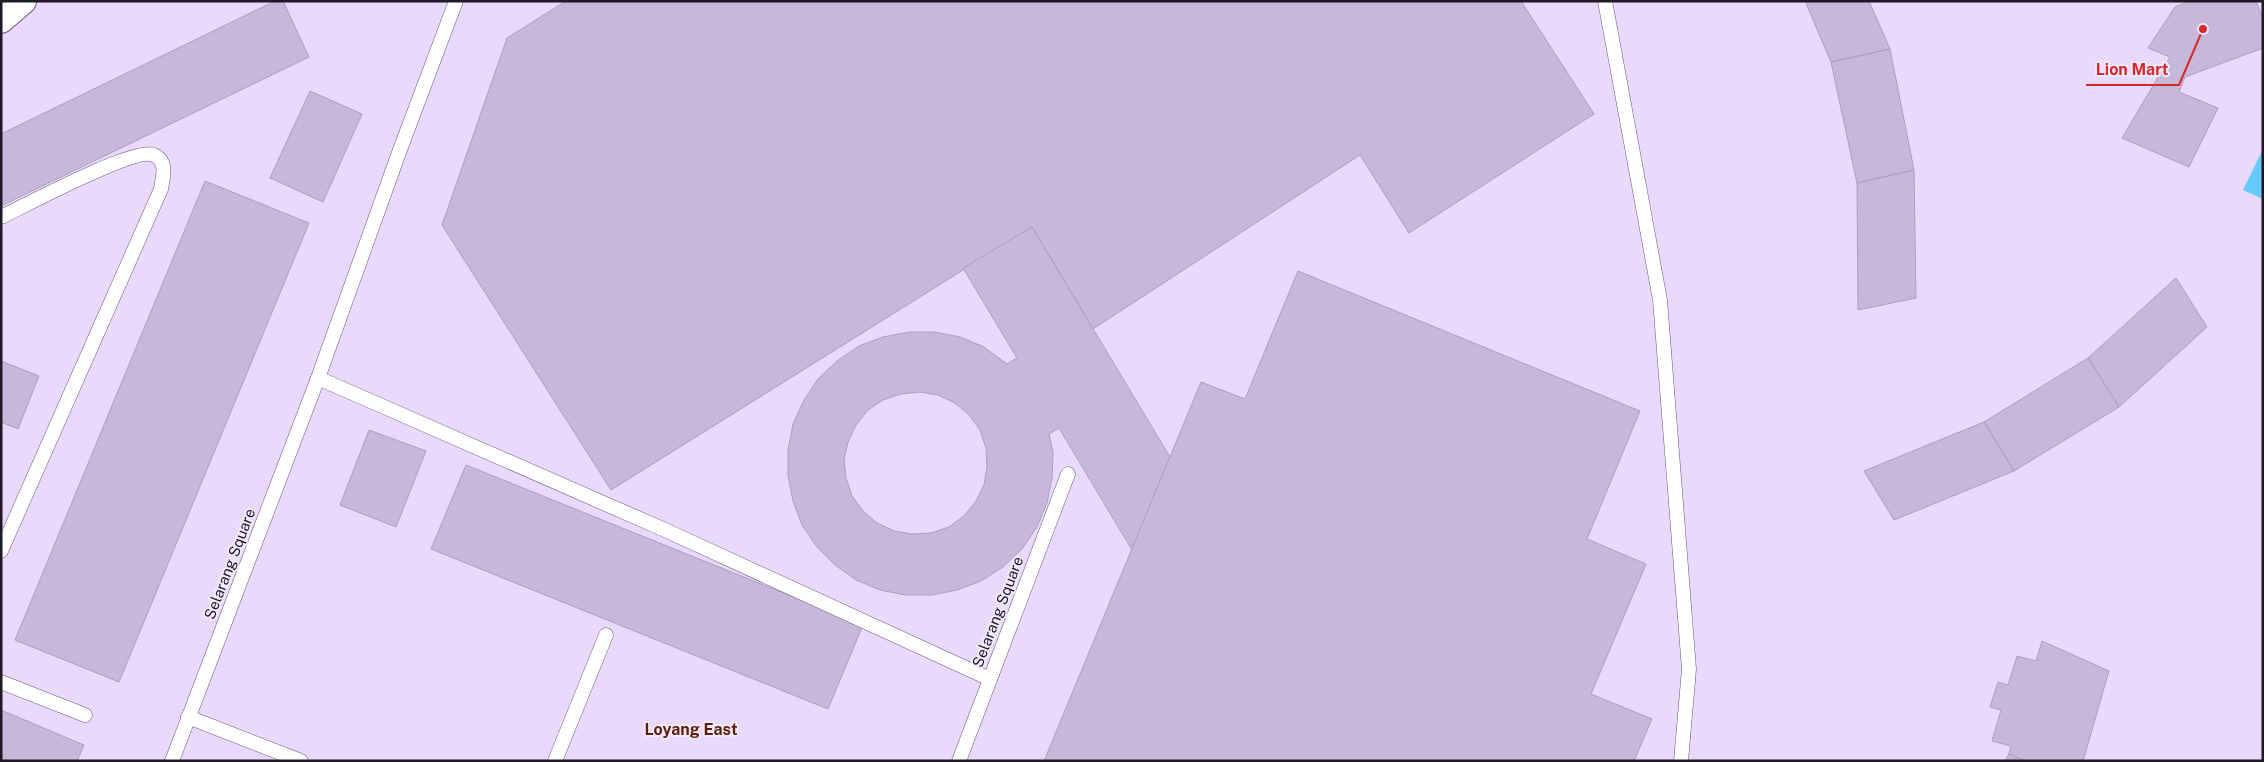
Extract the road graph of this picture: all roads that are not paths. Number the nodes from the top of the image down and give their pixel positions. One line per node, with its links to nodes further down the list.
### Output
1 (24, 1): 4 (street)
2 (456, 1): 6 (lane, Selarang Square)
3 (1605, 1): 18 (lane)
4 (1, 20)
5 (1, 217): 8 (lane)
6 (318, 378): 10 (lane); 13 (lane, Selarang Square)
7 (1068, 474): 10 (lane, Selarang Square)
8 (1, 551)
9 (606, 635): 16 (lane)
10 (990, 679): 17 (lane, Selarang Square)
11 (1, 682): 12 (lane)
12 (86, 715)
13 (188, 717): 14 (lane, Selarang Square); 15 (lane)
14 (172, 761)
15 (301, 761)
16 (554, 761)
17 (959, 761)
18 (1680, 761)

